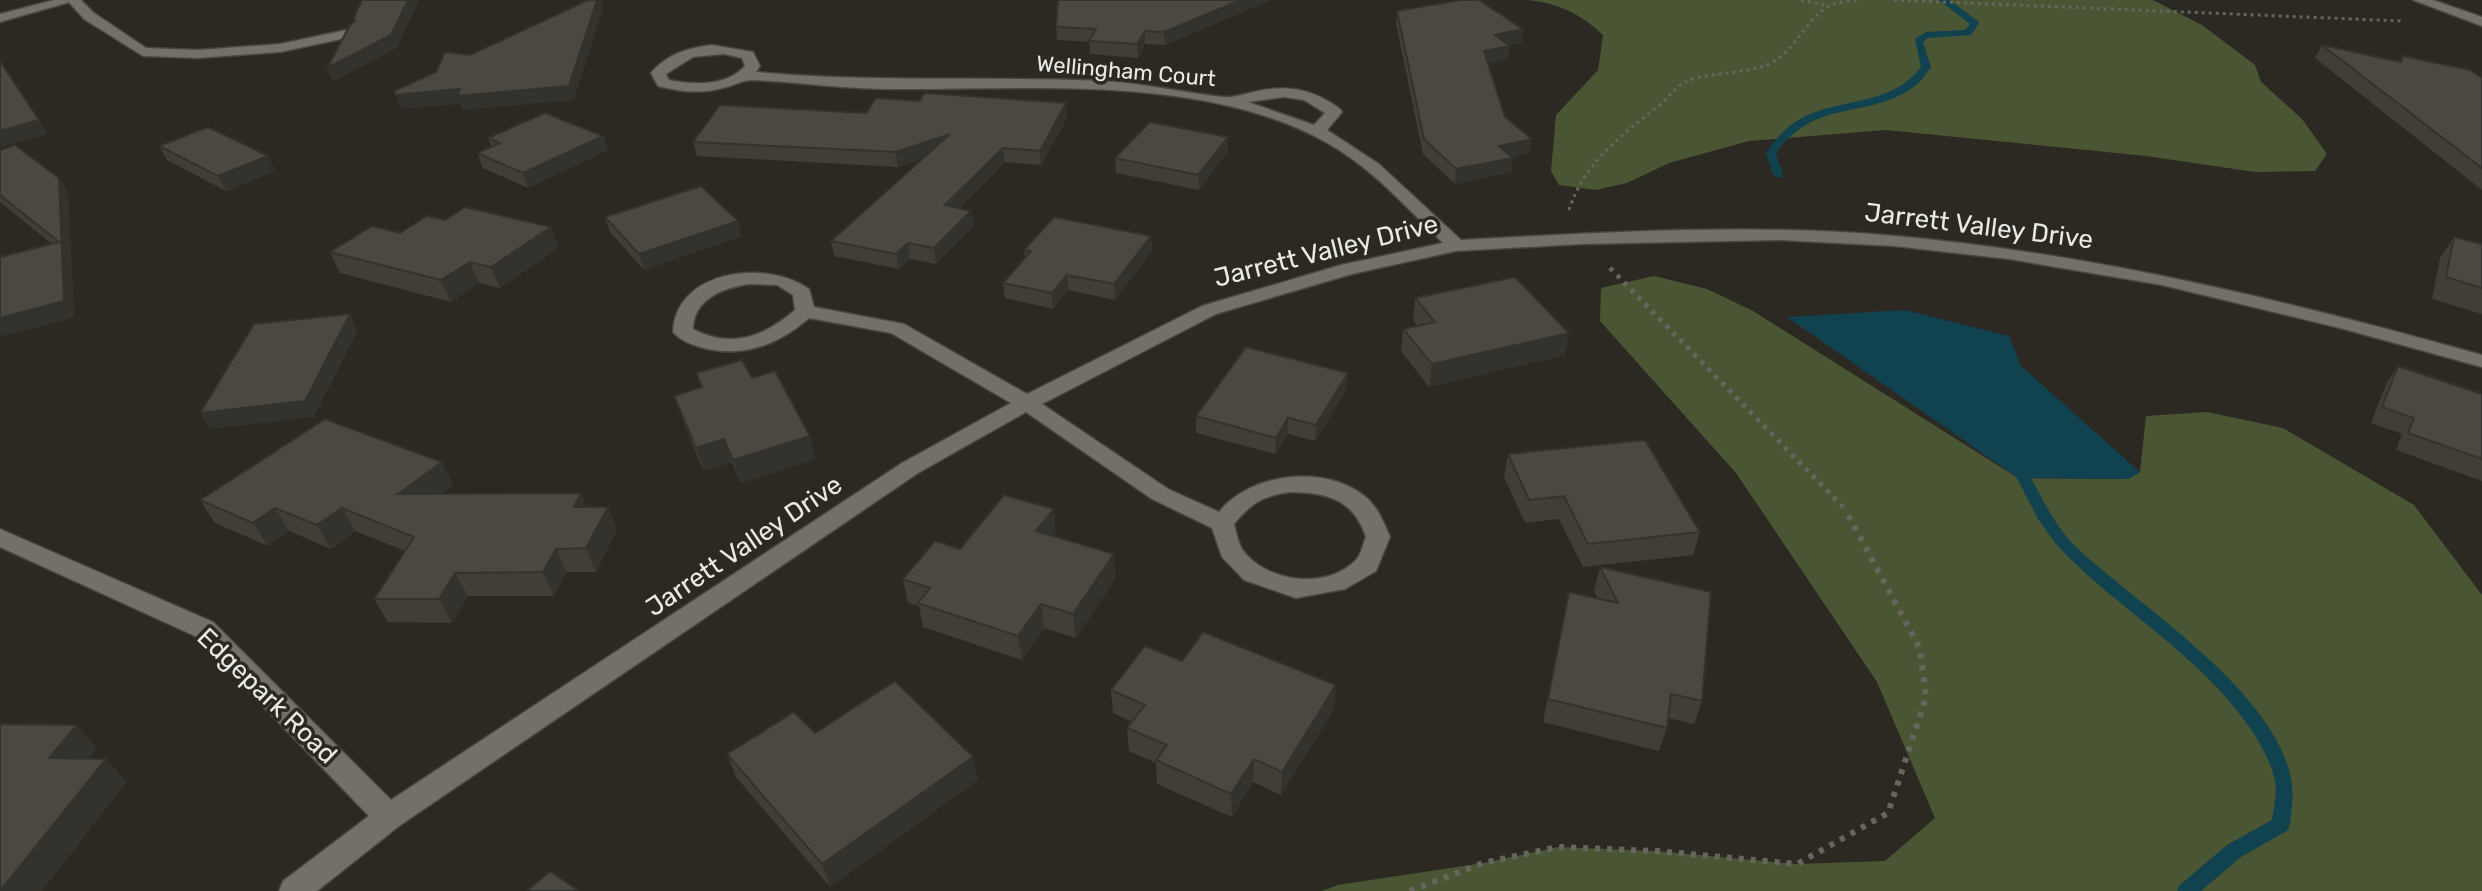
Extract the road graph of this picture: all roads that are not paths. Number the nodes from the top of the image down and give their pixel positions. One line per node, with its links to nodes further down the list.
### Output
1 (72, 0): 3 (street); 5 (street)
2 (2420, 0): 4 (street)
3 (0, 18)
4 (2482, 22)
5 (351, 33)
6 (745, 75): 6 (street, Wellingham Court); 7 (street, Wellingham Court)
7 (1230, 102): 8 (street, Wellingham Court); 8 (street)
8 (1317, 132): 9 (street, Wellingham Court)
9 (1456, 246): 11 (street, Jarrett Valley Drive); 12 (street, Jarrett Valley Drive)
10 (805, 312): 10 (street); 12 (street)
11 (2482, 361)
12 (1027, 403): 13 (street); 15 (street, Jarrett Valley Drive)
13 (1222, 523): 13 (street)
14 (0, 537): 15 (street, Edgepark Road)
15 (389, 817): 16 (street, Jarrett Valley Drive)
16 (294, 891)

